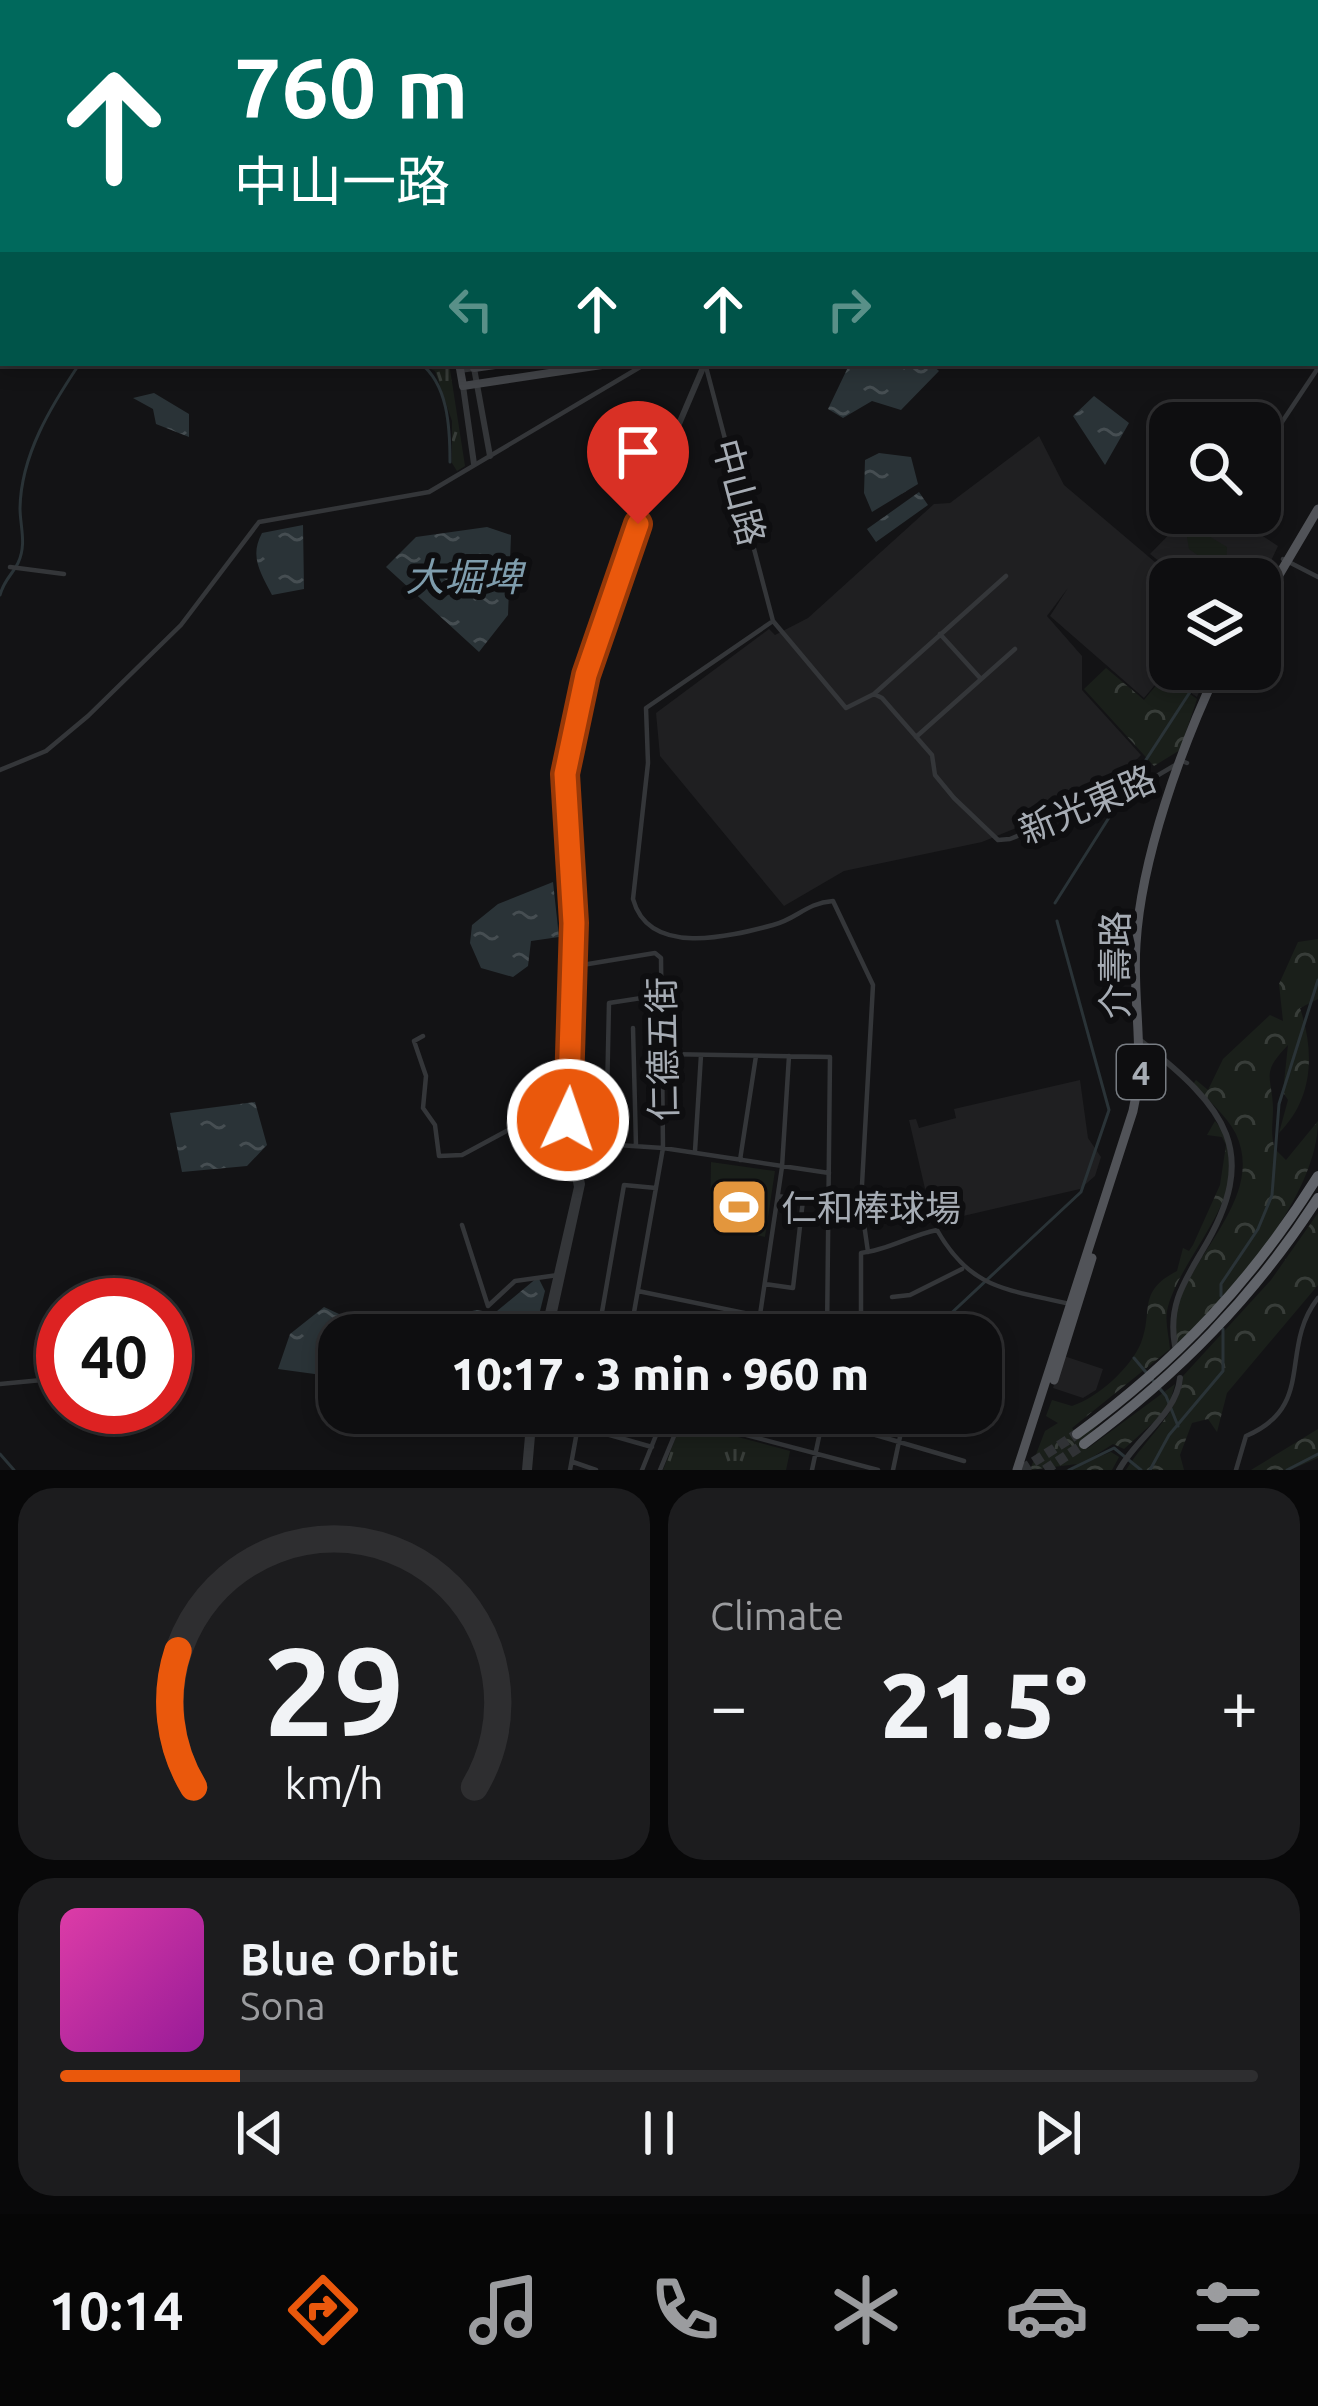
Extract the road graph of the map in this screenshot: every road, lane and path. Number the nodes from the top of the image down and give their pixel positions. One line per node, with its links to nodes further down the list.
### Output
1 (474, 366): 7 (street); 10 (street)
2 (539, 366): 9 (street)
3 (595, 366): 9 (main road)
4 (641, 366): 13 (street)
5 (704, 366): 33 (street)
6 (706, 366): 24 (street, 中山路)
7 (460, 367): 11 (main road)
8 (1318, 368): 12 (street)
9 (540, 374): 10 (main road)
10 (476, 384): 11 (main road); 13 (street)
11 (463, 386): 14 (street)
12 (1281, 424)
13 (490, 456): 14 (street)
14 (474, 464): 32 (street)
15 (1318, 499): 17 (main road)
16 (1318, 508): 17 (main road)
17 (1285, 560): 18 (main road); 20 (main road); 23 (street)
18 (1281, 566)
19 (10, 567): 21 (street)
20 (1281, 568)
21 (64, 574)
22 (1006, 575): 25 (street)
23 (1318, 577)
24 (773, 621): 29 (street); 56 (street)
25 (940, 634): 27 (street); 29 (street)
26 (1015, 649): 27 (street)
27 (980, 679): 30 (street)
28 (1213, 690): 31 (main road, 介壽路 / 4)
29 (874, 694): 30 (street)
30 (916, 737): 31 (street, 新光東路)
31 (1184, 762): 37 (main road, 介壽路 / 4)
32 (0, 770)
33 (571, 967): 34 (street, 仁德五街); 42 (street)
34 (662, 995): 38 (street, 仁德五街); 44 (street)
35 (633, 1028): 45 (street)
36 (424, 1036): 42 (street)
37 (1144, 1044): 63 (main road, 介壽路 / 4); 72 (street)
38 (663, 1054): 39 (street); 46 (street, 仁德五街)
39 (700, 1055): 40 (street); 47 (street)
40 (756, 1055): 41 (street); 48 (street)
41 (789, 1056): 49 (street); 50 (street)
42 (565, 1100): 43 (street)
43 (570, 1142): 44 (street); 58 (street); 65 (street)
44 (606, 1144): 45 (street)
45 (635, 1146): 46 (street)
46 (663, 1148): 47 (street); 52 (street, 仁德五街)
47 (694, 1153): 48 (street)
48 (740, 1160): 49 (street)
49 (782, 1167): 50 (street); 53 (street)
50 (829, 1173): 70 (street)
51 (1318, 1176): 75 (highway)
52 (656, 1188): 60 (street, 仁德五街); 66 (street)
53 (778, 1196): 59 (street); 59 (street)
54 (1318, 1198): 75 (highway)
55 (462, 1225): 58 (street)
56 (864, 1253): 57 (street); 71 (street)
57 (962, 1269): 61 (street); 63 (street)
58 (558, 1275): 64 (street)
59 (765, 1284): 69 (street)
60 (638, 1292): 67 (street, 仁德五街); 68 (street)
61 (892, 1297)
62 (1318, 1298): 99 (street)
63 (1074, 1306): 97 (main road, 介壽路 / 4)
64 (550, 1314)
65 (551, 1314)
66 (602, 1314)
67 (634, 1314)
68 (750, 1314)
69 (760, 1314)
70 (827, 1314)
71 (861, 1314)
72 (1175, 1346)
73 (1180, 1378): 98 (street)
74 (36, 1381): 76 (street)
75 (1155, 1382): 84 (highway)
76 (0, 1384)
77 (530, 1434): 90 (street)
78 (657, 1434): 86 (street)
79 (675, 1434): 93 (street)
80 (752, 1434): 87 (street)
81 (820, 1434): 87 (street)
82 (870, 1434): 85 (street)
83 (900, 1434): 85 (street)
84 (1080, 1439)
85 (898, 1444): 88 (street); 96 (street)
86 (652, 1447): 89 (street); 92 (street)
87 (816, 1453): 94 (street); 95 (street)
88 (964, 1461)
89 (570, 1466): 91 (street)
90 (527, 1470)
91 (596, 1470)
92 (642, 1470)
93 (660, 1470)
94 (812, 1470)
95 (878, 1470)
96 (893, 1470)
97 (1020, 1470)
98 (1119, 1470)
99 (1236, 1470)

